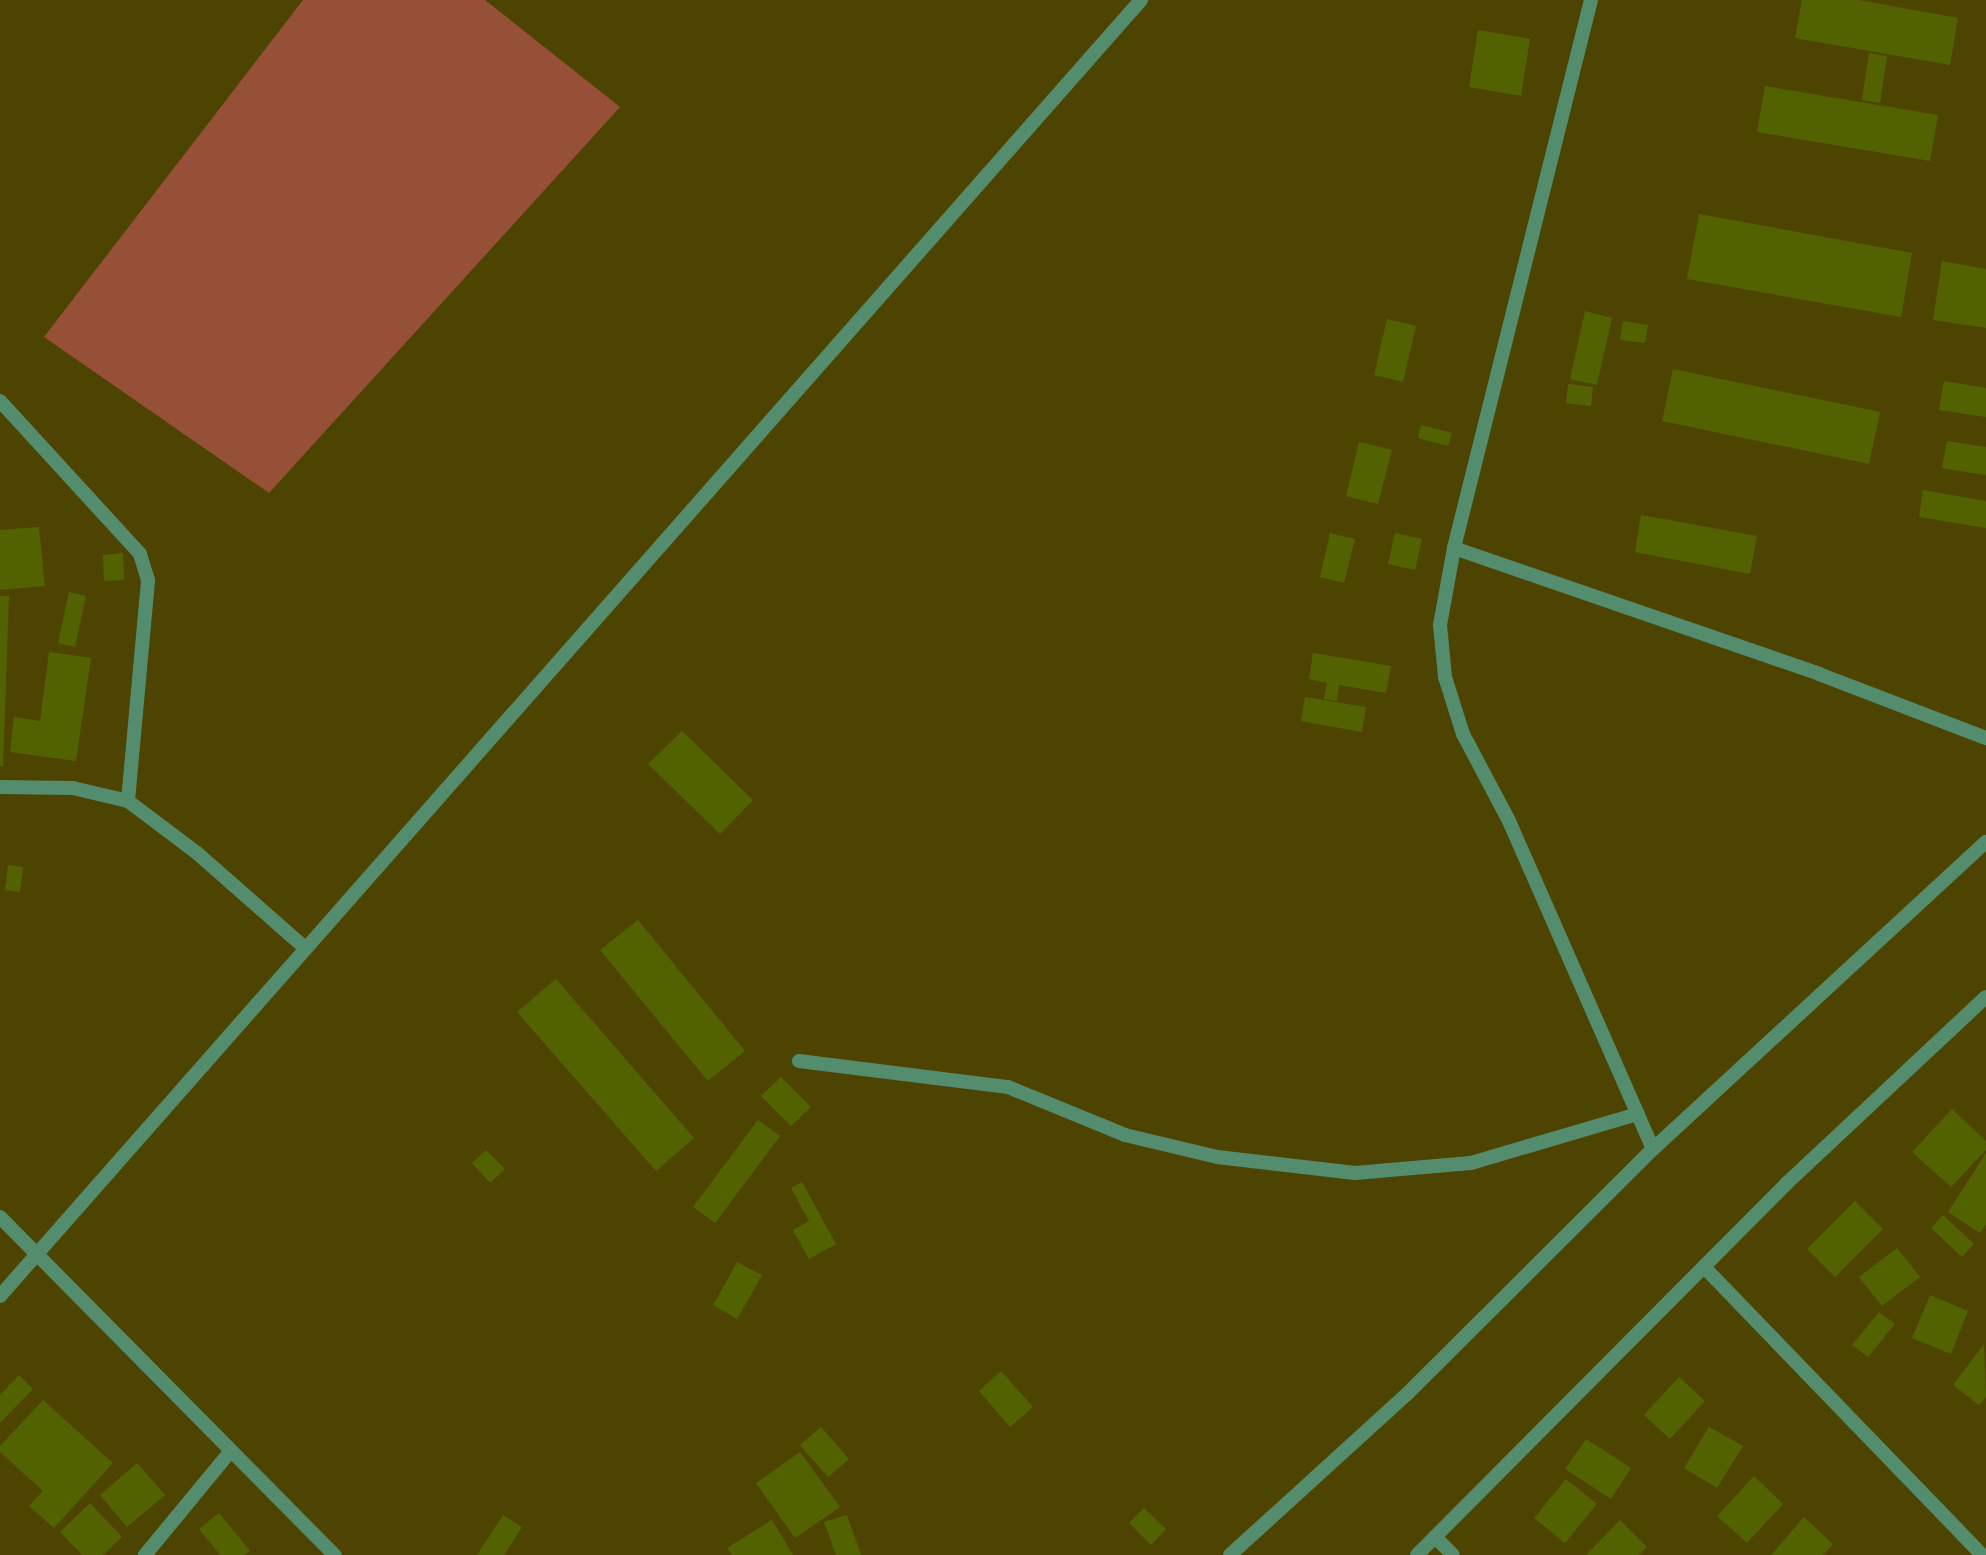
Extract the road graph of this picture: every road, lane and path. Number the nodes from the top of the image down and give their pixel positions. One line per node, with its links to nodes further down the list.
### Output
1 (1141, 0): 9 (street)
2 (1591, 0): 4 (street)
3 (0, 401): 7 (street)
4 (1454, 548): 5 (street); 12 (street)
5 (1986, 738)
6 (0, 788): 7 (street)
7 (128, 801): 9 (street)
8 (1986, 842): 13 (street)
9 (304, 947): 15 (street)
10 (1983, 1005): 16 (street)
11 (799, 1061): 12 (street)
12 (1638, 1114): 13 (street)
13 (1653, 1149): 22 (street)
14 (0, 1217): 15 (street)
15 (36, 1254): 17 (street); 18 (street)
16 (1705, 1269): 19 (street); 25 (street)
17 (0, 1296)
18 (230, 1452): 20 (street); 21 (street)
19 (1435, 1537): 23 (street); 24 (street)
20 (145, 1555)
21 (335, 1555)
22 (1230, 1555)
23 (1417, 1555)
24 (1453, 1555)
25 (1982, 1555)

